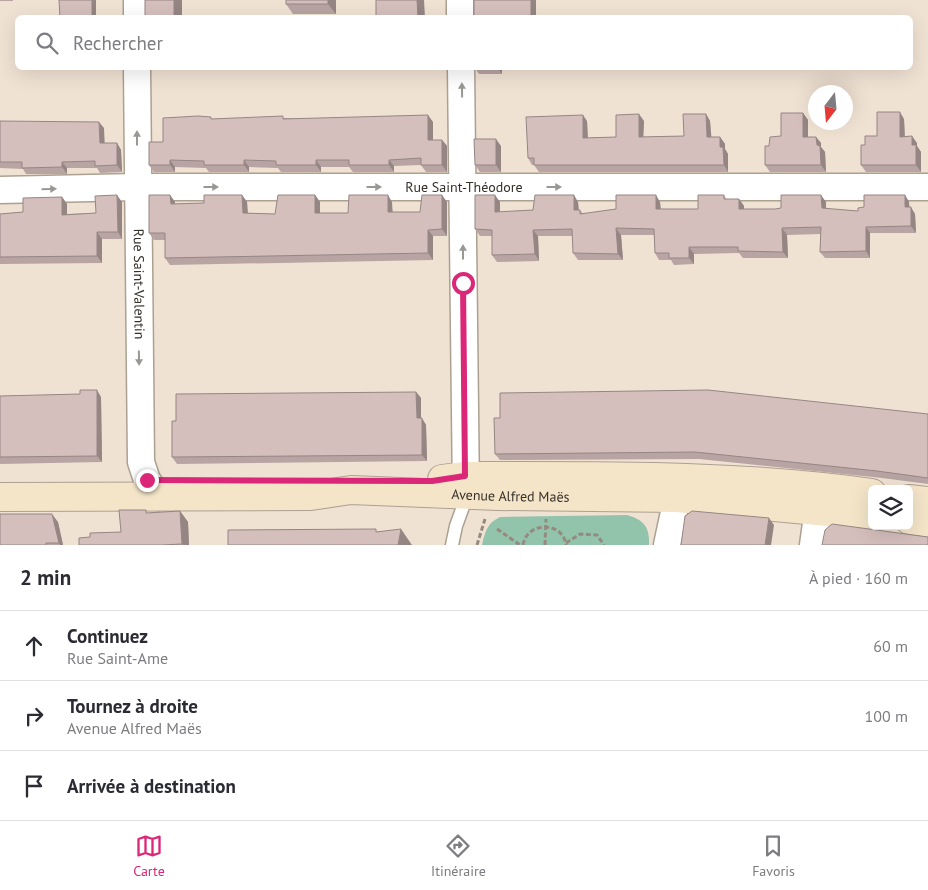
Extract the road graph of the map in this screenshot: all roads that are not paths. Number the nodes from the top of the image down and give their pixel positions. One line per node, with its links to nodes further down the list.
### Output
1 (137, 0): 3 (street)
2 (460, 0): 4 (street)
3 (137, 15)
4 (460, 15)
5 (137, 70): 7 (street, Rue Saint-Valentin, one-way to 5)
6 (461, 70): 9 (street, one-way to 6)
7 (137, 187): 9 (street, Rue Saint-Théodore, one-way to 9); 10 (street, Rue Saint-Théodore, one-way to 7); 13 (street, Rue Saint-Valentin, one-way to 13)
8 (928, 187): 9 (street, Rue Saint-Théodore, one-way to 8)
9 (464, 188): 12 (street, one-way to 9)
10 (0, 190)
11 (0, 484): 13 (main road, Avenue Alfred Maës)
12 (466, 485): 13 (main road, Avenue Alfred Maës); 14 (main road, Avenue Alfred Maës); 16 (main road, Avenue Alfred Maës); 19 (lane); 26 (lane)
13 (153, 488): 15 (main road, Avenue Alfred Maës)
14 (868, 492)
15 (0, 497)
16 (677, 498): 20 (main road, Avenue Alfred Maës); 27 (street)
17 (913, 499): 18 (main road)
18 (928, 501)
19 (868, 503)
20 (818, 509): 23 (main road, Avenue Alfred Maës); 28 (street)
21 (913, 510): 22 (lane)
22 (928, 512)
23 (868, 515)
24 (913, 521): 25 (main road)
25 (928, 523)
26 (452, 545)
27 (667, 545)
28 (813, 545)

